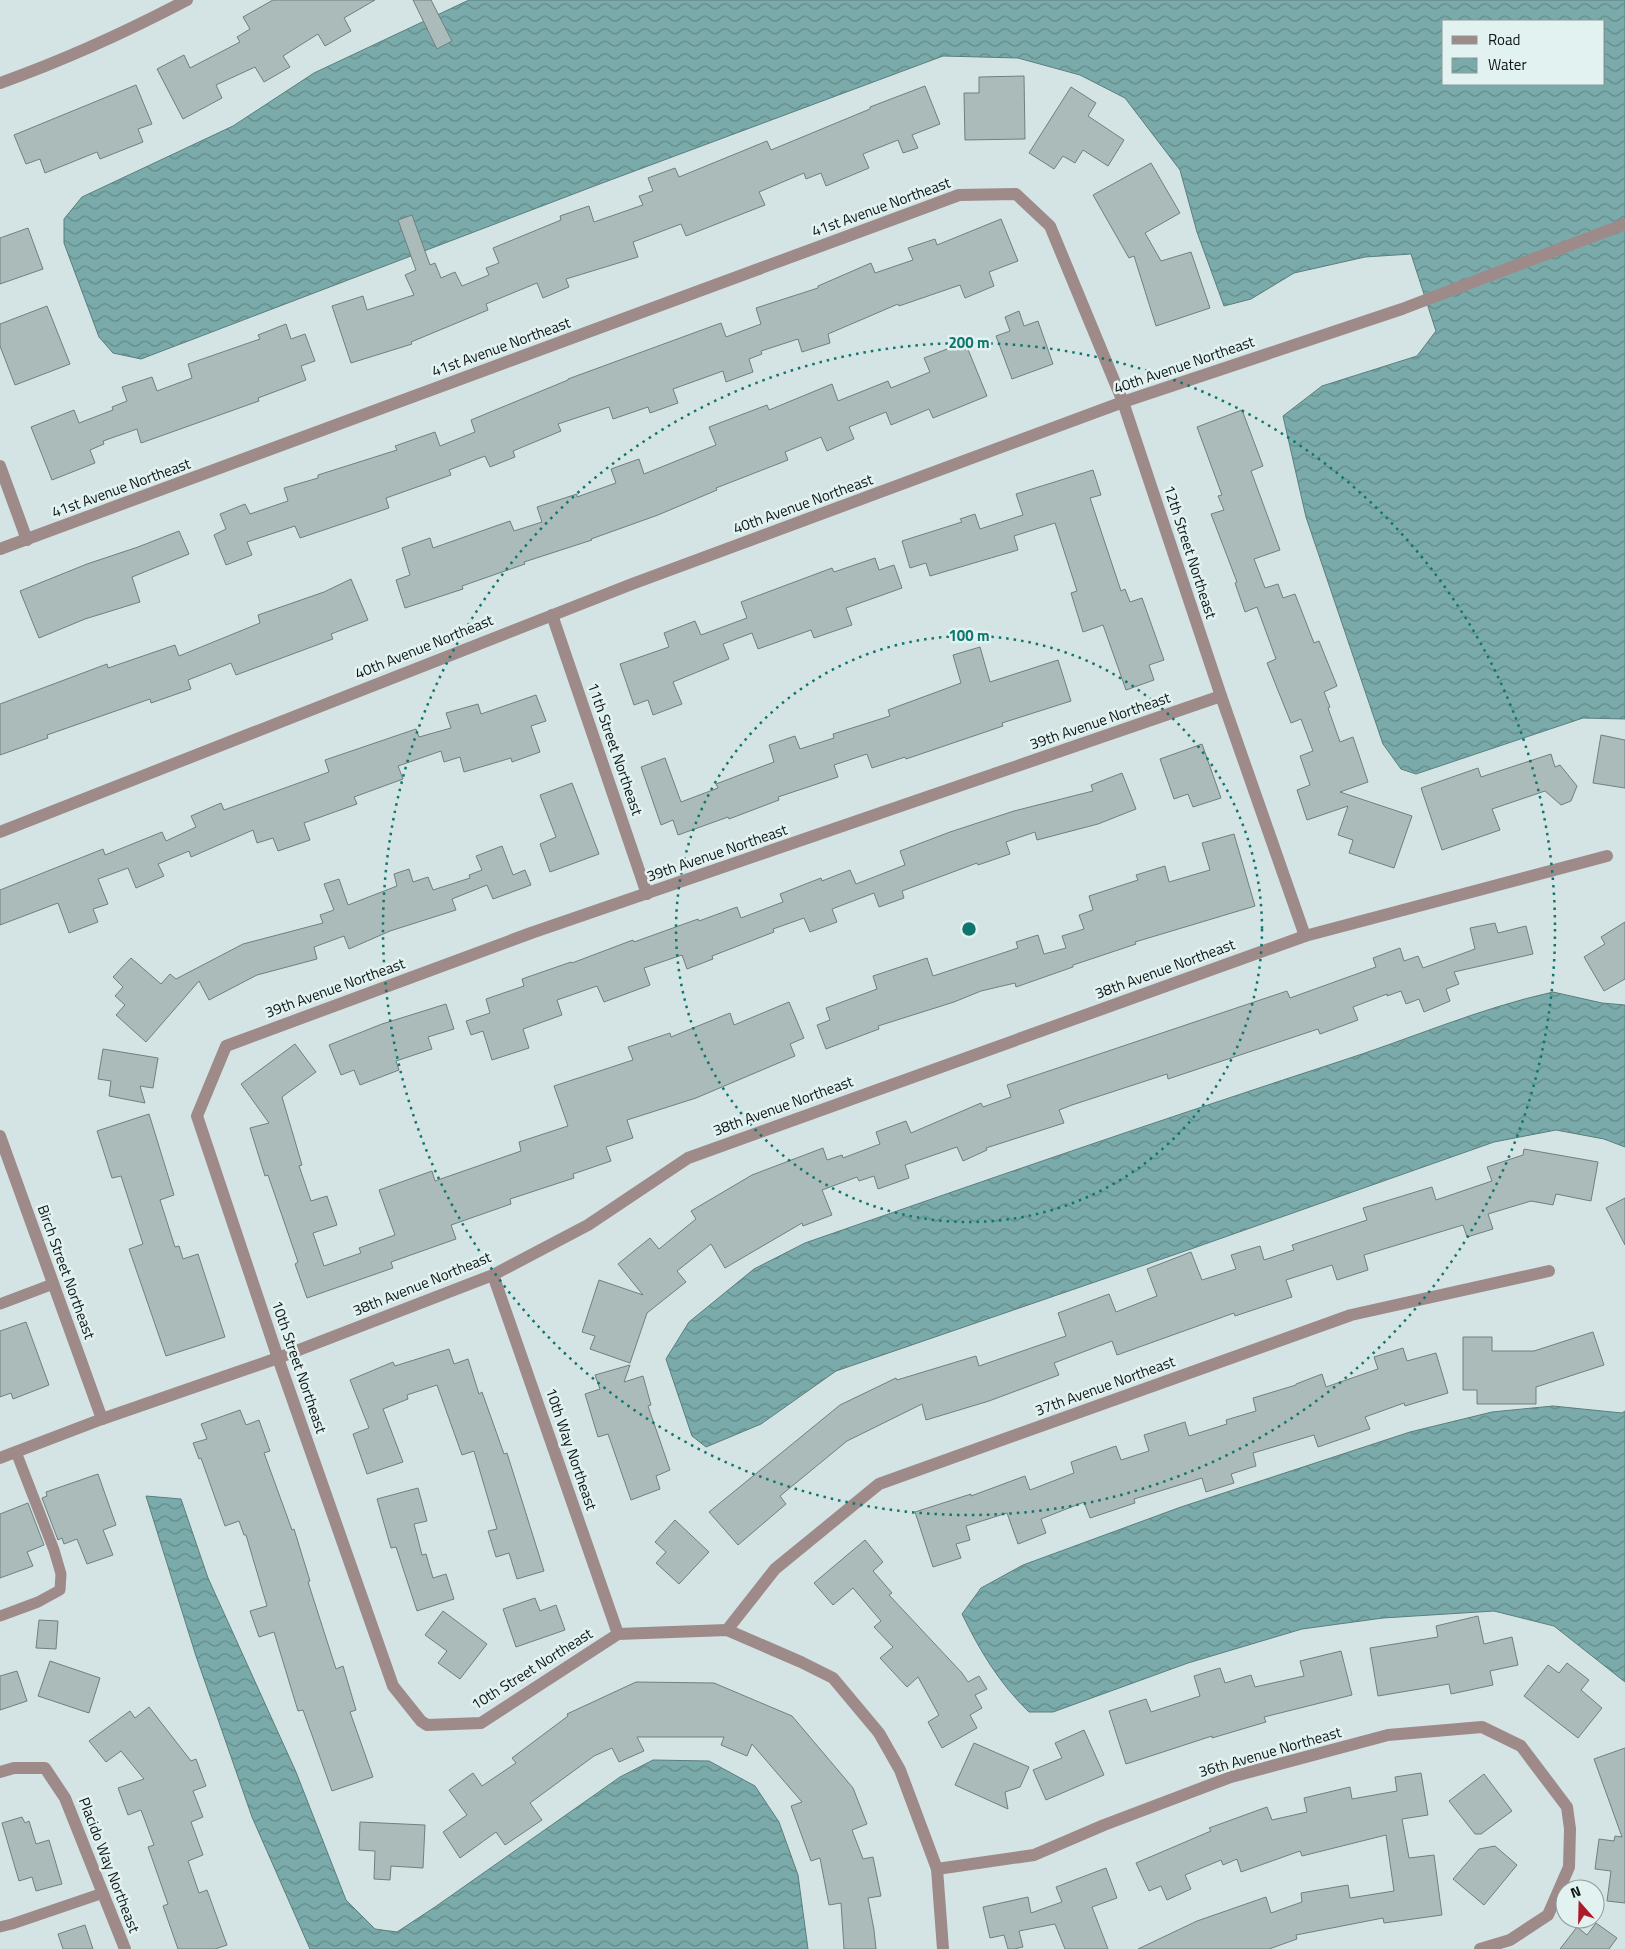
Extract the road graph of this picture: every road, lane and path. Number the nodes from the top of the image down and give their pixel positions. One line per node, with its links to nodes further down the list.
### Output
1 (187, 0): 2 (street)
2 (0, 83)
3 (1016, 194): 5 (street, 12th Street Northeast); 7 (street, 41st Avenue Northeast)
4 (1625, 224): 5 (street, 40th Avenue Northeast)
5 (1123, 402): 9 (street, 40th Avenue Northeast); 10 (street, 12th Street Northeast)
6 (0, 466): 7 (street)
7 (27, 540): 8 (street, 41st Avenue Northeast)
8 (0, 549)
9 (552, 615): 11 (street, 40th Avenue Northeast); 13 (street, 11th Street Northeast)
10 (1221, 696): 13 (street, 39th Avenue Northeast); 14 (street, 12th Street Northeast)
11 (0, 832)
12 (1607, 856): 14 (street, 38th Avenue Northeast)
13 (647, 894): 15 (street, 39th Avenue Northeast)
14 (1305, 936): 18 (street, 38th Avenue Northeast)
15 (226, 1046): 21 (street, 10th Street Northeast)
16 (1, 1143): 19 (street, Birch Street Northeast)
17 (1549, 1271): 26 (street, 37th Avenue Northeast)
18 (493, 1275): 21 (street, 38th Avenue Northeast); 27 (street, 10th Way Northeast)
19 (53, 1284): 20 (lane); 22 (street, Birch Street Northeast)
20 (0, 1304)
21 (278, 1358): 22 (street, 38th Avenue Northeast); 27 (street, 10th Street Northeast)
22 (102, 1420): 23 (street, 38th Avenue Northeast)
23 (16, 1452): 24 (street, 38th Avenue Northeast); 25 (lane)
24 (0, 1458)
25 (0, 1616)
26 (727, 1630): 27 (street); 29 (street)
27 (618, 1634)
28 (0, 1772): 30 (street, Placido Way Northeast)
29 (937, 1869): 33 (street); 34 (street, 36th Avenue Northeast)
30 (103, 1893): 31 (lane); 32 (street, Placido Way Northeast)
31 (0, 1927)
32 (124, 1949)
33 (943, 1949)
34 (1480, 1949)

